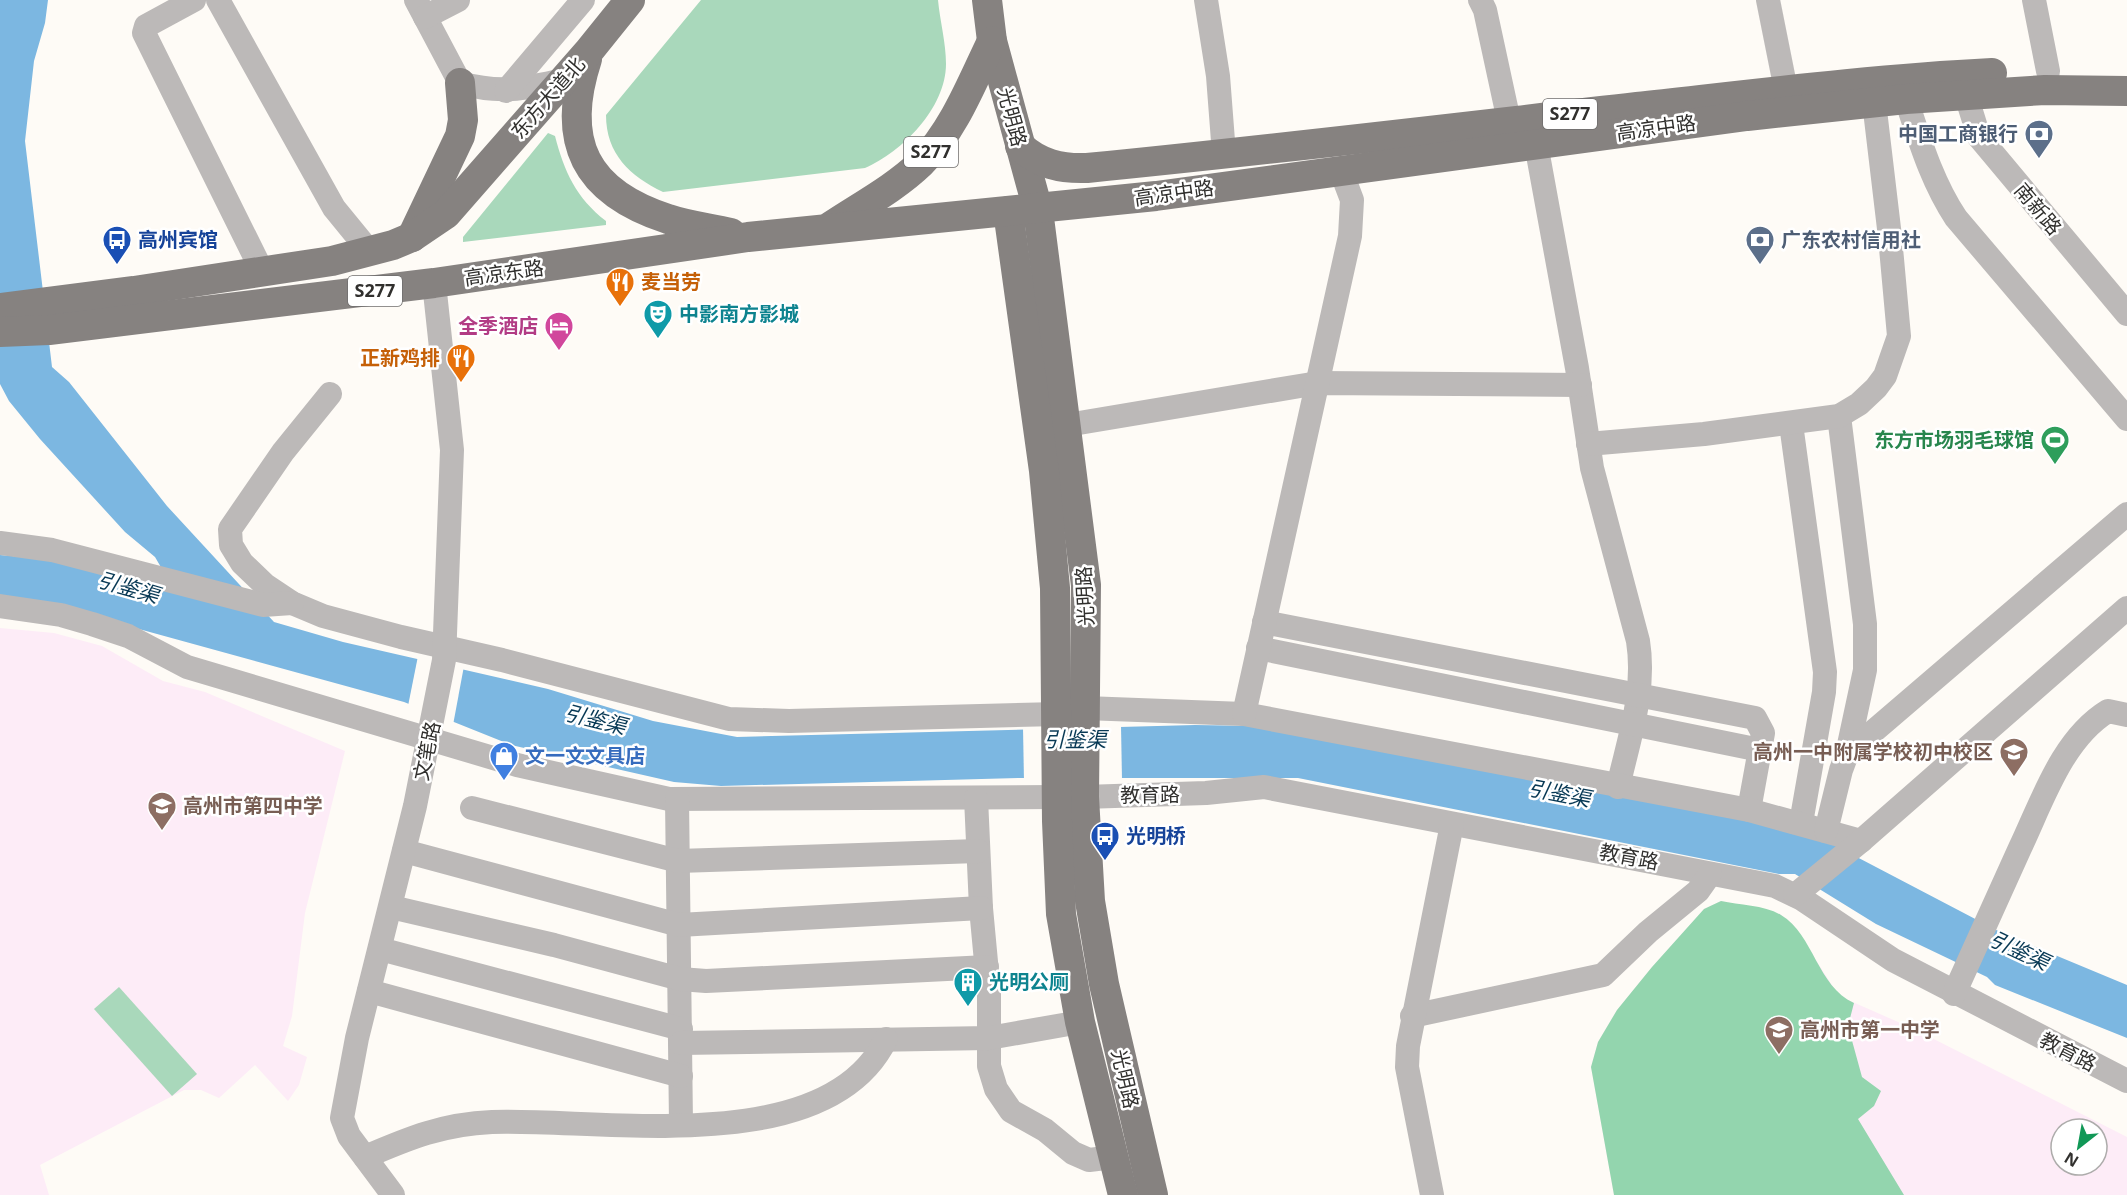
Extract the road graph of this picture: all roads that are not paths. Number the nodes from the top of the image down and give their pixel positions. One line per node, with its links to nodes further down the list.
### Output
1 (194, 0): 38 (street)
2 (218, 0): 37 (street)
3 (458, 0): 11 (street)
4 (583, 0): 19 (street)
5 (630, 0): 13 (main road, 东方大道北 / S277)
6 (987, 0): 12 (main road, 光明路)
7 (1206, 0): 28 (street)
8 (1480, 0): 24 (street)
9 (1768, 0): 18 (street)
10 (2034, 0): 14 (street)
11 (420, 8): 17 (street)
12 (992, 41): 26 (main road, 光明路); 34 (main road, S277)
13 (589, 51): 16 (main road, 东方大道北 / S277); 36 (main road, S277)
14 (2048, 71): 15 (main road, 高凉中路 / S277); 18 (main road, 高凉中路 / S277)
15 (2127, 73)
16 (564, 80): 19 (street); 31 (main road, 东方大道北 / S277)
17 (460, 83): 19 (street); 35 (main road)
18 (1786, 90): 24 (main road, 高凉中路 / S277)
19 (507, 91)
20 (2127, 91): 21 (main road, 高凉中路 / S277)
21 (1966, 95): 22 (main road, 高凉中路 / S277); 40 (street, 南新路)
22 (1906, 99): 23 (main road, 高凉中路 / S277); 48 (street)
23 (1874, 102): 25 (main road, 高凉中路 / S277); 47 (street)
24 (1509, 121): 27 (main road, 高凉中路 / S277)
25 (1536, 144): 29 (main road, 高凉中路 / S277); 45 (street)
26 (1020, 147): 28 (main road, 高凉中路 / S277); 32 (main road, 光明路)
27 (1269, 150): 28 (main road, 高凉中路 / S277); 30 (main road)
28 (1224, 154)
29 (1341, 171): 30 (main road, 高凉中路 / S277); 44 (street)
30 (1274, 180): 32 (main road, 高凉中路 / S277)
31 (464, 194): 35 (main road, 高凉东路 / S277)
32 (1038, 210): 33 (main road, 高凉中路 / S277); 42 (main road, 光明路)
33 (1008, 211): 34 (main road, 高凉东路 / S277); 43 (main road, 光明路)
34 (829, 228): 36 (main road, 高凉东路 / S277)
35 (411, 237): 37 (main road, 高凉东路 / S277)
36 (748, 237): 39 (main road, 高凉东路 / S277)
37 (370, 252): 38 (main road, 高凉东路 / S277)
38 (262, 271): 41 (main road, 高凉东路 / S277)
39 (434, 283): 41 (main road, 高凉东路 / S277); 59 (street, 文笔路)
40 (2127, 314)
41 (11, 319)
42 (1056, 343): 43 (main road); 49 (main road, 光明路)
43 (1026, 345): 63 (main road, 光明路)
44 (1318, 383): 45 (street); 49 (street); 57 (street)
45 (1580, 385): 51 (street)
46 (330, 394): 54 (street)
47 (1839, 416): 50 (street); 67 (street)
48 (2127, 418)
49 (1066, 424): 63 (main road, 光明路)
50 (1791, 424): 51 (street); 75 (street)
51 (1588, 444): 60 (street)
52 (2127, 514): 67 (street)
53 (0, 543): 54 (street)
54 (292, 603): 59 (street)
55 (0, 606): 65 (street, 教育路)
56 (2127, 608): 77 (street)
57 (1264, 622): 58 (street); 60 (street)
58 (1258, 648): 61 (street); 64 (street)
59 (444, 654): 63 (street); 65 (street, 文笔路)
60 (1639, 696): 64 (street); 66 (street)
61 (1244, 714): 63 (street); 68 (street)
62 (2127, 715): 90 (street)
63 (1071, 719): 69 (main road, 光明路)
64 (1632, 726): 66 (street); 68 (street)
65 (432, 731): 71 (street, 教育路); 78 (street, 文笔路)
66 (1760, 750): 73 (street)
67 (1847, 754): 76 (street)
68 (1618, 787): 73 (street)
69 (1071, 791): 70 (street, 教育路); 74 (street, 教育路); 92 (main road, 光明路); 103 (main road, 光明路)
70 (976, 798): 71 (street, 教育路); 79 (street)
71 (677, 799): 80 (street)
72 (472, 808): 80 (street)
73 (1749, 810): 75 (street)
74 (1452, 824): 81 (street, 教育路); 91 (street)
75 (1801, 824): 76 (street)
76 (1826, 831): 77 (street)
77 (1855, 846): 82 (street)
78 (404, 851): 83 (street, 文笔路); 85 (street)
79 (978, 851): 80 (street); 84 (street)
80 (678, 861): 85 (street)
81 (1710, 874): 82 (street, 教育路); 91 (street)
82 (1801, 890): 90 (street, 教育路)
83 (391, 907): 86 (street, 文笔路); 88 (street)
84 (981, 909): 85 (street); 87 (street)
85 (679, 926): 88 (street)
86 (380, 949): 89 (street, 文笔路); 93 (street)
87 (987, 967): 88 (street); 94 (street)
88 (680, 980): 93 (street)
89 (369, 992): 96 (street); 99 (street, 文笔路)
90 (1954, 994): 97 (street, 教育路)
91 (1412, 1016): 104 (street)
92 (1080, 1022): 94 (street); 100 (main road, 光明路)
93 (681, 1036): 95 (street); 96 (street)
94 (989, 1038): 95 (street); 100 (street)
95 (886, 1039): 98 (street)
96 (681, 1076): 98 (street)
97 (2127, 1081)
98 (681, 1124): 99 (street)
99 (365, 1157): 101 (street, 文笔路)
100 (1114, 1157): 102 (main road, 光明路)
101 (393, 1195)
102 (1123, 1195)
103 (1153, 1195)
104 (1432, 1195)

